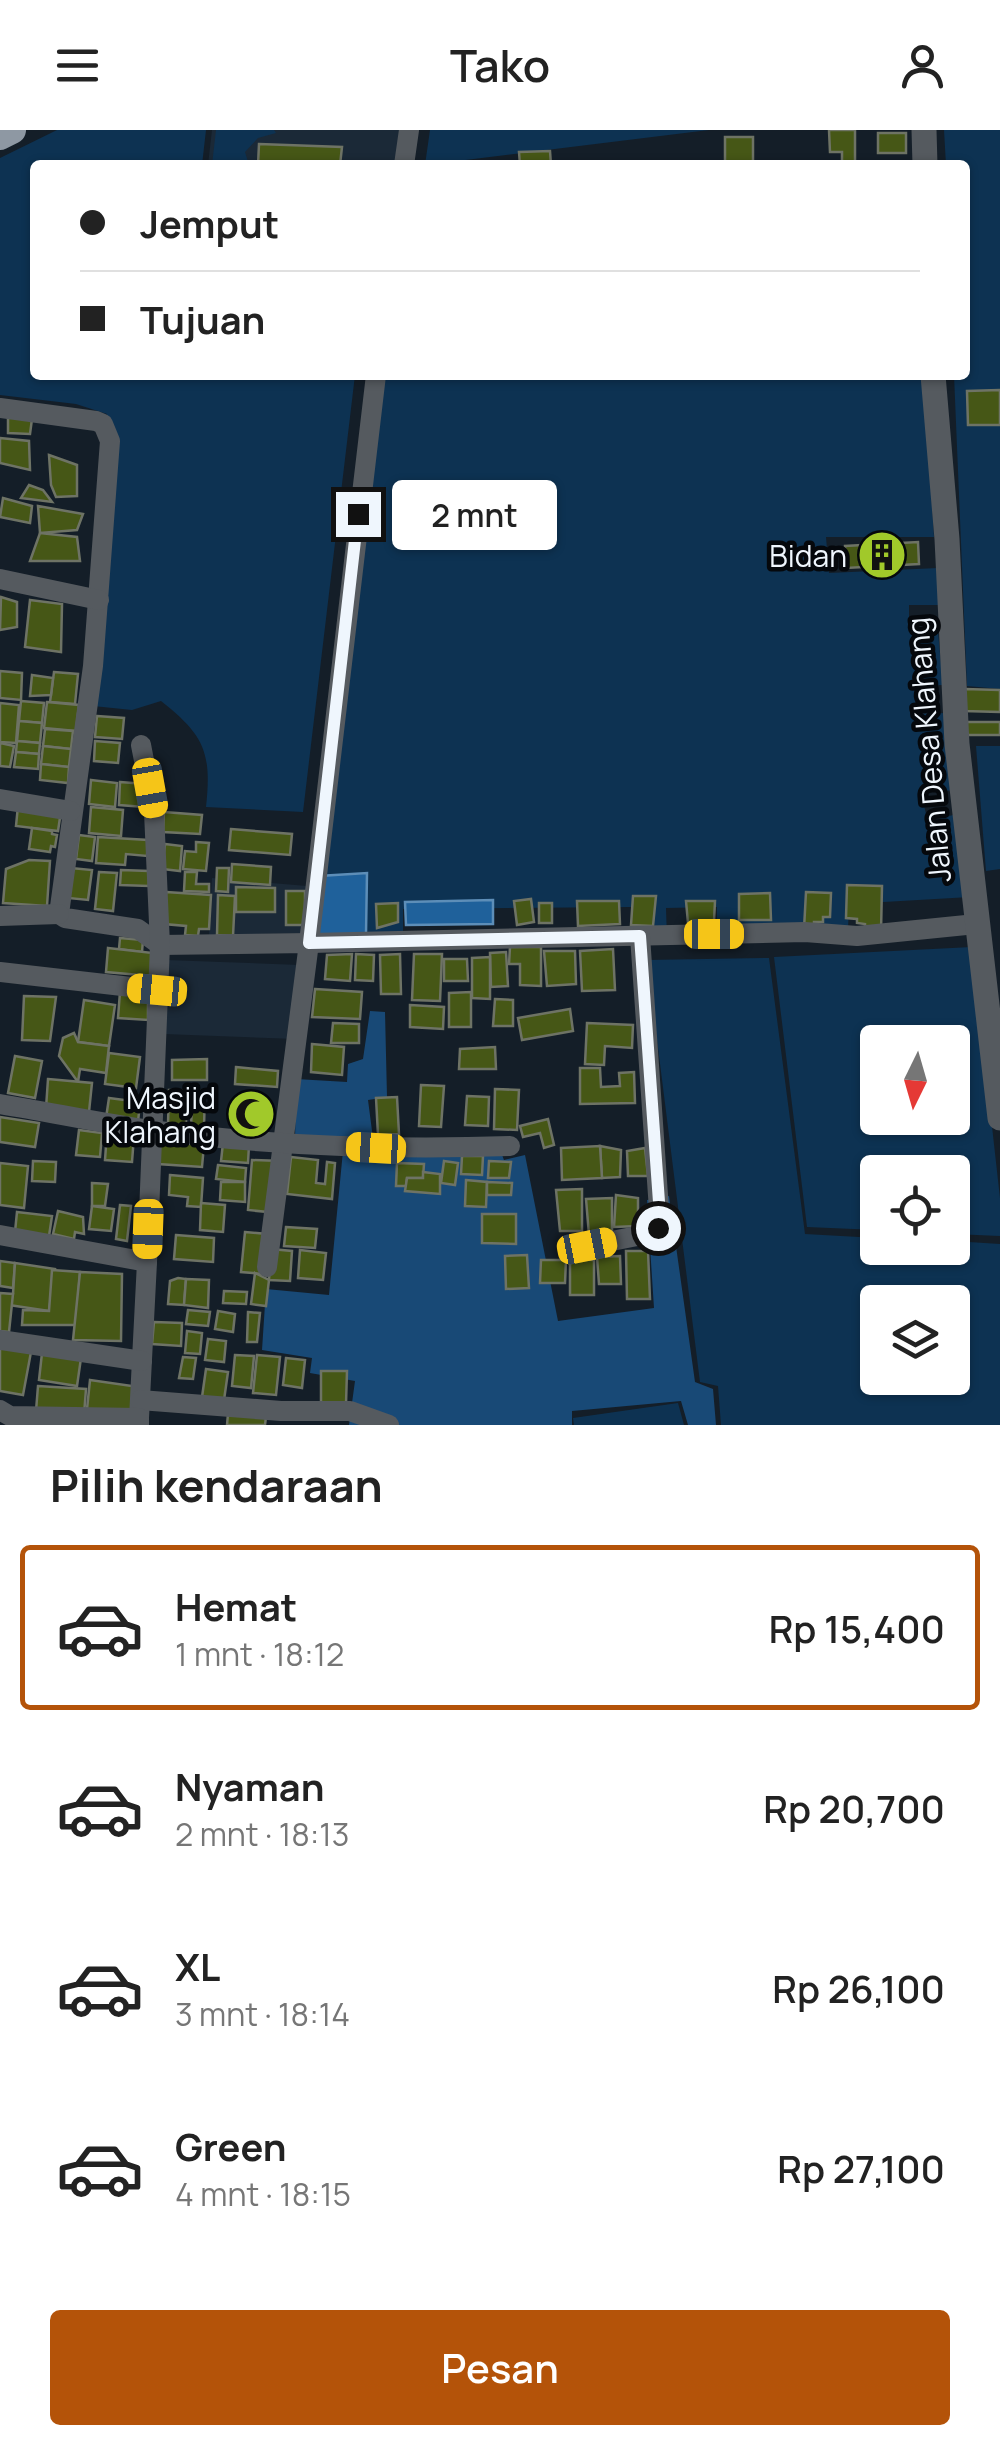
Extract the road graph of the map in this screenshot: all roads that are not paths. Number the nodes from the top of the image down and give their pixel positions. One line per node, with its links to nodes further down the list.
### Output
1 (12, 130): 4 (main road)
2 (409, 130): 5 (street)
3 (924, 130): 6 (street)
4 (0, 136)
5 (405, 160)
6 (925, 160)
7 (375, 380): 19 (street)
8 (933, 380): 17 (street, Jalan Desa Klahang)
9 (0, 408): 11 (street)
10 (0, 579): 11 (street)
11 (100, 600): 14 (street)
12 (140, 745): 20 (street)
13 (0, 799): 14 (street)
14 (71, 811): 15 (street)
15 (59, 914): 16 (street); 20 (street)
16 (0, 916)
17 (988, 923): 18 (street); 24 (street, Jalan Desa Klahang)
18 (640, 936): 19 (street); 29 (street)
19 (309, 943): 20 (street); 26 (street)
20 (160, 944): 22 (street)
21 (0, 972): 22 (street)
22 (157, 990): 25 (street)
23 (0, 1104): 25 (street)
24 (1000, 1118)
25 (150, 1130): 26 (street); 30 (street)
26 (284, 1144): 27 (street); 31 (street)
27 (510, 1146)
28 (0, 1236): 30 (street)
29 (587, 1246)
30 (146, 1262): 33 (street)
31 (267, 1267)
32 (0, 1340): 33 (street)
33 (142, 1361): 35 (street)
34 (0, 1410): 35 (street)
35 (139, 1414): 36 (street)
36 (389, 1425)

